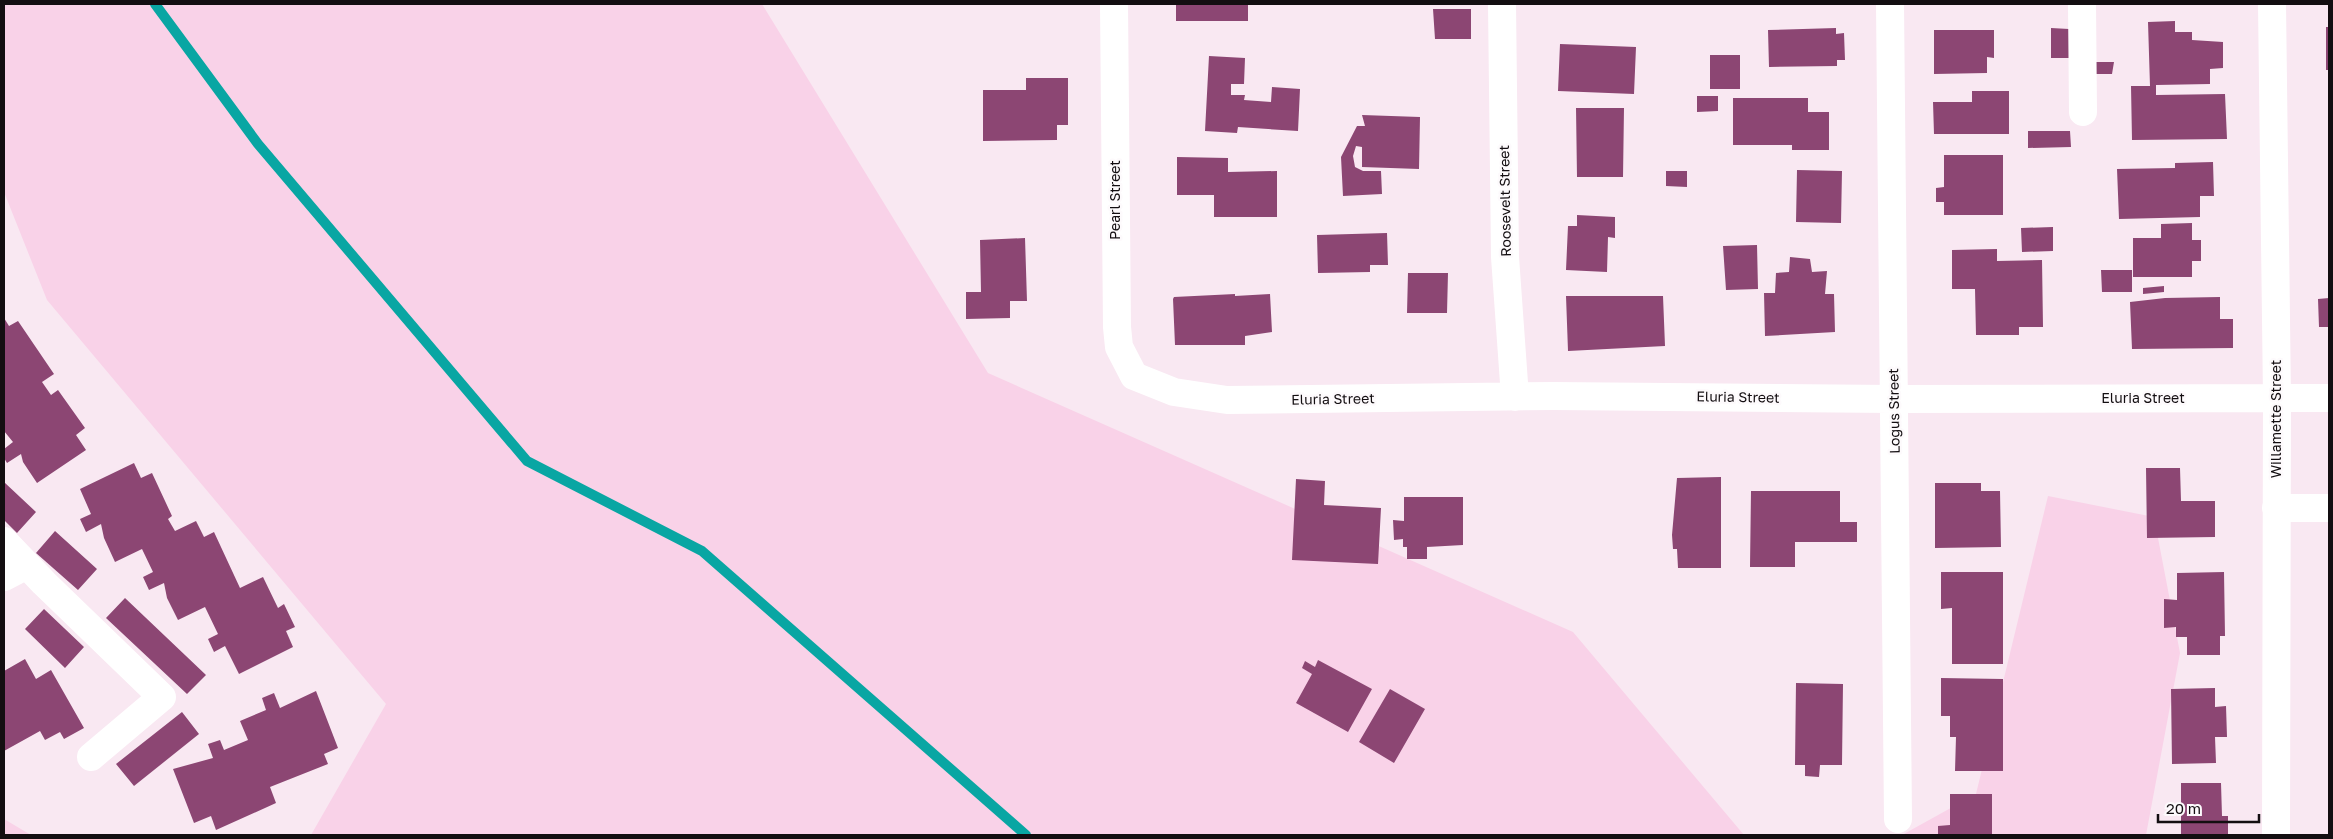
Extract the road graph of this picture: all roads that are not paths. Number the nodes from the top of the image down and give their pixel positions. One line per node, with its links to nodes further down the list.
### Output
1 (1114, 4): 7 (street, Pearl Street)
2 (1502, 4): 8 (street, Roosevelt Street)
3 (1890, 4): 11 (street, Logus Street)
4 (2082, 4): 6 (street)
5 (2272, 4): 9 (street, Willamette Street)
6 (2083, 112)
7 (1150, 383): 8 (street, Eluria Street)
8 (1515, 398): 11 (street, Eluria Street)
9 (2277, 398): 10 (street, Eluria Street); 11 (street, Eluria Street); 12 (street, Willamette Street)
10 (2329, 398)
11 (1894, 399): 17 (street, Logus Street)
12 (2276, 508): 13 (street); 18 (street, Willamette Street)
13 (2329, 508)
14 (4, 541): 15 (street)
15 (15, 571): 16 (street)
16 (91, 757)
17 (1898, 819)
18 (2276, 835)

